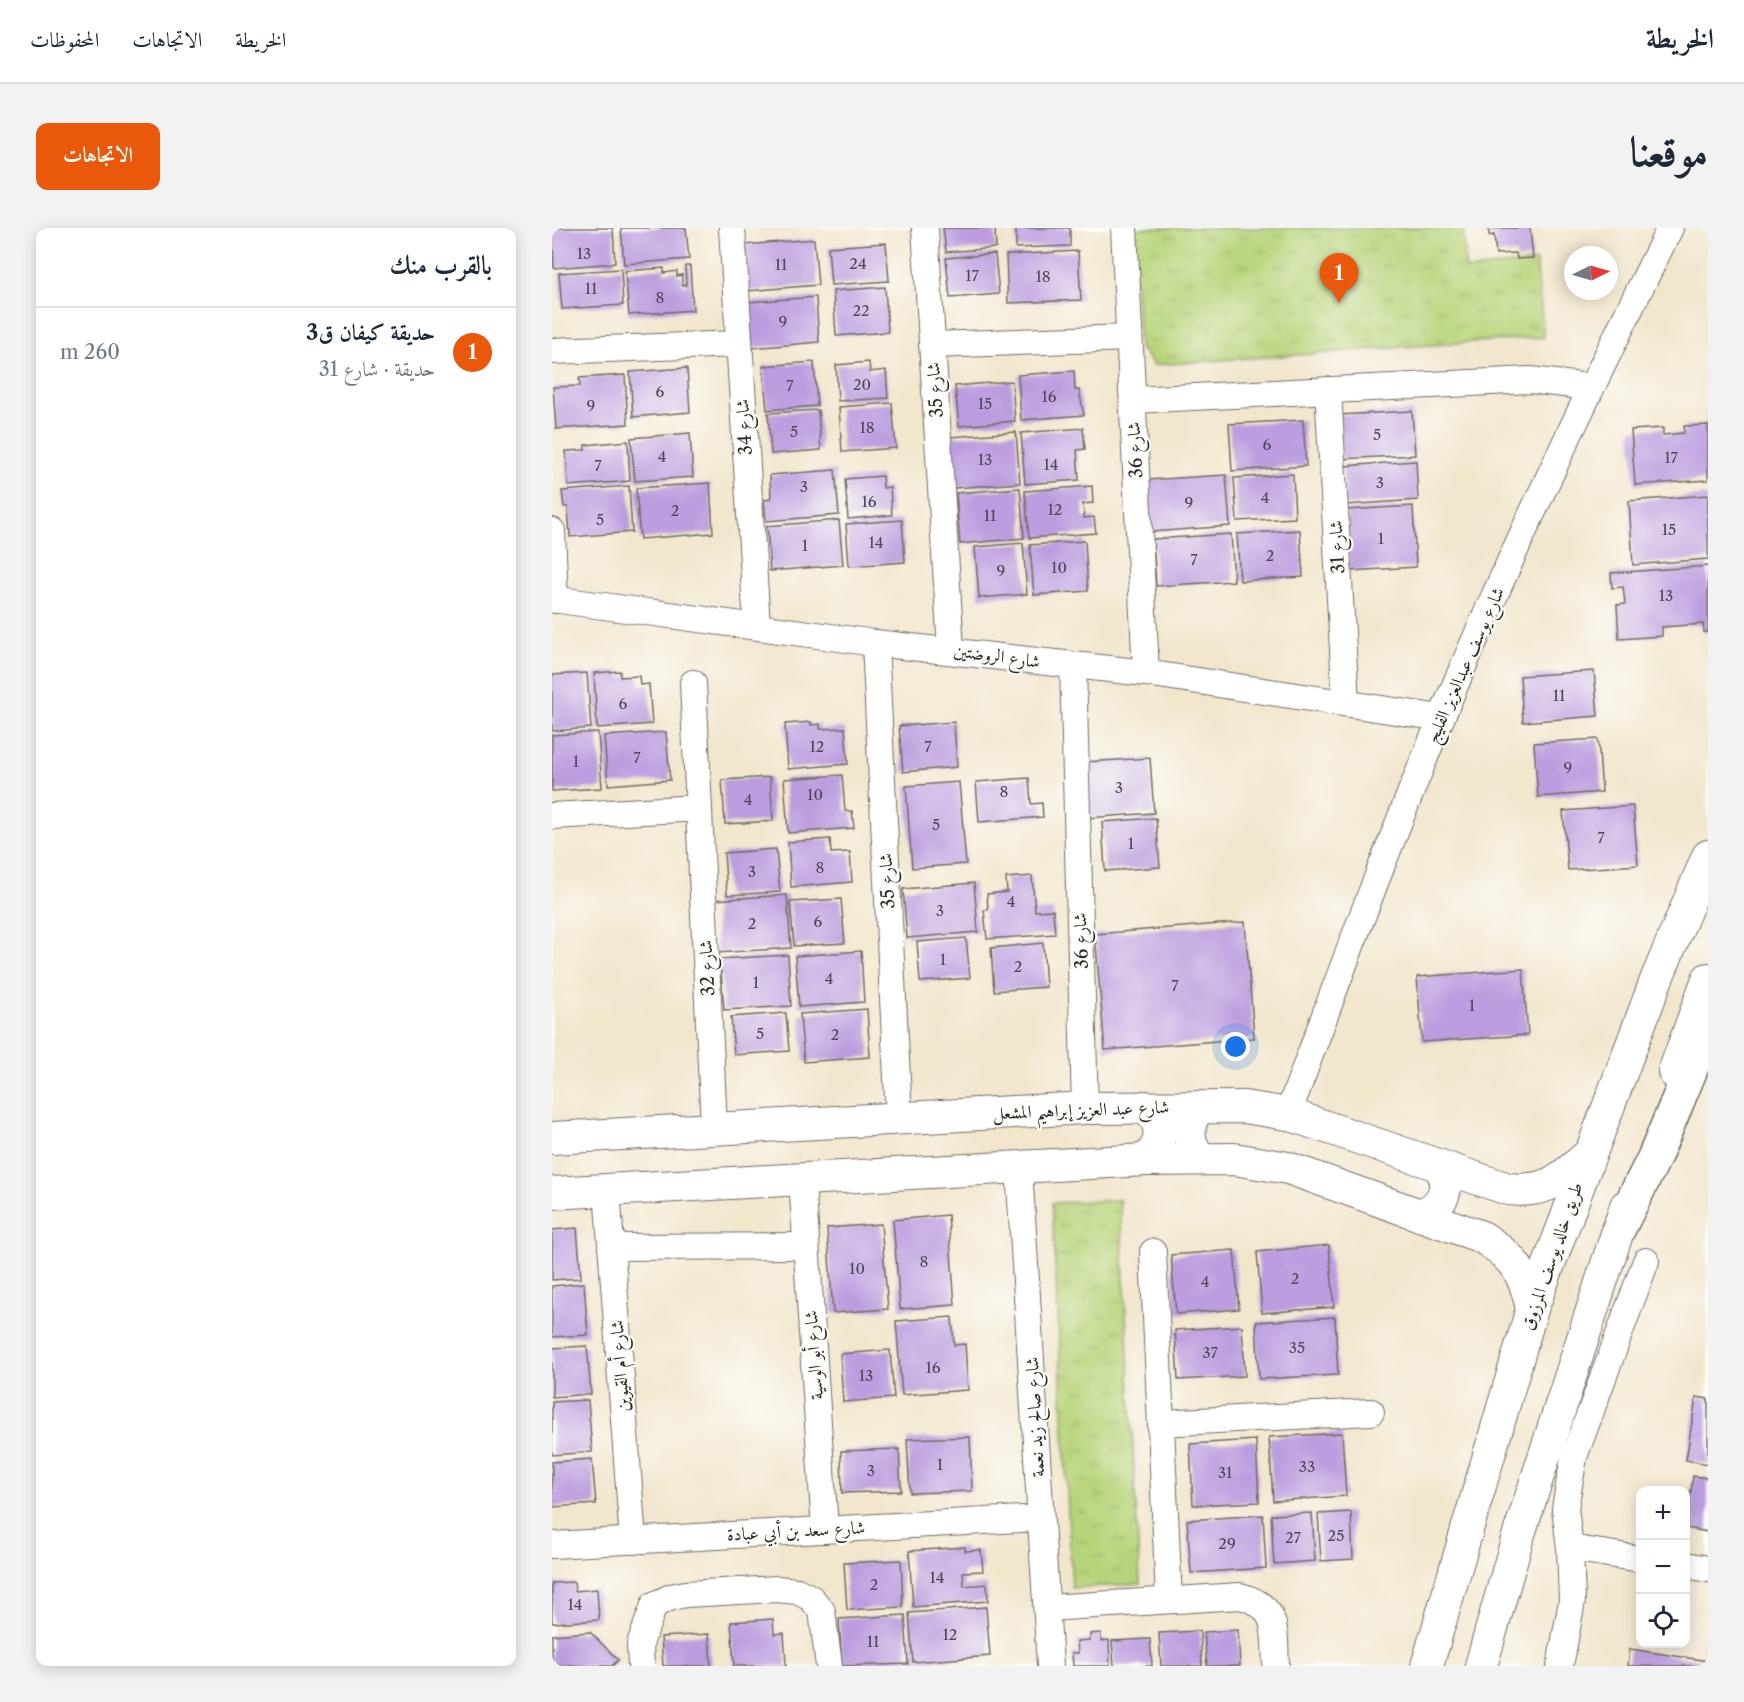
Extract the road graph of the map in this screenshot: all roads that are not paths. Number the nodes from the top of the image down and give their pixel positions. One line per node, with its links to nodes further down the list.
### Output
1 (732, 228): 6 (street, شارع 34)
2 (925, 228): 7 (street, شارع 35)
3 (1124, 228): 5 (street, شارع 36)
4 (1670, 228): 9 (street, شارع يوسف عبدالعزيز الفليج)
5 (1130, 338): 7 (street, شارع 35); 11 (street, شارع 36)
6 (739, 344): 8 (street); 14 (street, شارع 34)
7 (933, 345): 16 (street, شارع 35)
8 (552, 351)
9 (1590, 387): 10 (street); 21 (street, شارع يوسف عبدالعزيز الفليج)
10 (1328, 390): 11 (street); 20 (street, شارع 31)
11 (1133, 400): 18 (street, شارع 36)
12 (552, 531): 13 (street)
13 (554, 599): 14 (street, شارع الروضتين)
14 (757, 626): 15 (street, شارع الروضتين)
15 (875, 643): 16 (street, شارع الروضتين); 32 (street, شارع 35)
16 (951, 650): 17 (street, شارع الروضتين)
17 (1073, 666): 18 (street, شارع الروضتين); 30 (street, شارع 36)
18 (1146, 672): 20 (street, شارع الروضتين)
19 (693, 684): 22 (street, شارع 32)
20 (1346, 704): 21 (street, شارع الروضتين)
21 (1441, 718): 31 (street, شارع يوسف عبدالعزيز الفليج)
22 (699, 808): 23 (street); 33 (street, شارع 32)
23 (552, 816)
24 (1708, 856): 35 (main road, طريق خالد يوسف المرزوق)
25 (1708, 980): 44 (main road)
26 (1708, 1028): 27 (highway)
27 (1696, 1073): 44 (highway)
28 (1144, 1107): 29 (main road, شارع عبد العزيز إبراهيم المشعل); 30 (main road, شارع عبد العزيز إبراهيم المشعل); 37 (main road)
29 (1199, 1107): 31 (main road, شارع عبد العزيز إبراهيم المشعل); 36 (main road)
30 (1085, 1108): 32 (main road, شارع عبد العزيز إبراهيم المشعل)
31 (1288, 1114): 38 (main road, شارع عبد العزيز إبراهيم المشعل)
32 (899, 1118): 33 (main road, شارع عبد العزيز إبراهيم المشعل)
33 (714, 1128): 34 (main road, شارع عبد العزيز إبراهيم المشعل)
34 (552, 1138)
35 (1587, 1156): 38 (main road, شارع عبد العزيز إبراهيم المشعل); 49 (main road, طريق خالد يوسف المرزوق)
36 (1201, 1159): 37 (main road); 43 (main road)
37 (1145, 1160): 39 (main road)
38 (1442, 1166): 43 (main road)
39 (1019, 1168): 40 (main road); 52 (street, شارع صالح زيد نعمة)
40 (802, 1180): 41 (main road); 45 (street, شارع أبو الوسية)
41 (607, 1190): 42 (main road); 46 (street, شارع أم القيوين)
42 (552, 1193)
43 (1420, 1215): 49 (main road)
44 (1618, 1230): 69 (main road)
45 (806, 1246): 46 (street); 53 (street, شارع أبو الوسية)
46 (611, 1247): 54 (street, شارع أم القيوين)
47 (1153, 1252): 51 (street)
48 (1646, 1261): 56 (street)
49 (1532, 1309): 62 (main road, طريق خالد يوسف المرزوق)
50 (1371, 1412): 51 (street)
51 (1161, 1423): 60 (street)
52 (1040, 1518): 53 (street, شارع سعد بن أبي عبادة); 61 (street, شارع صالح زيد نعمة)
53 (825, 1530): 54 (street, شارع سعد بن أبي عبادة)
54 (633, 1541): 55 (street, شارع سعد بن أبي عبادة)
55 (552, 1545)
56 (1570, 1548): 57 (street); 70 (street)
57 (1636, 1557)
58 (1690, 1567): 59 (street)
59 (1708, 1569)
60 (1169, 1600): 61 (street); 66 (street)
61 (1047, 1608): 65 (street, شارع صالح زيد نعمة)
62 (1441, 1620): 67 (main road, طريق خالد يوسف المرزوق); 68 (main road)
63 (641, 1666): 64 (street)
64 (829, 1666)
65 (1050, 1666)
66 (1276, 1666)
67 (1427, 1666)
68 (1433, 1666)
69 (1481, 1666)
70 (1560, 1666)

